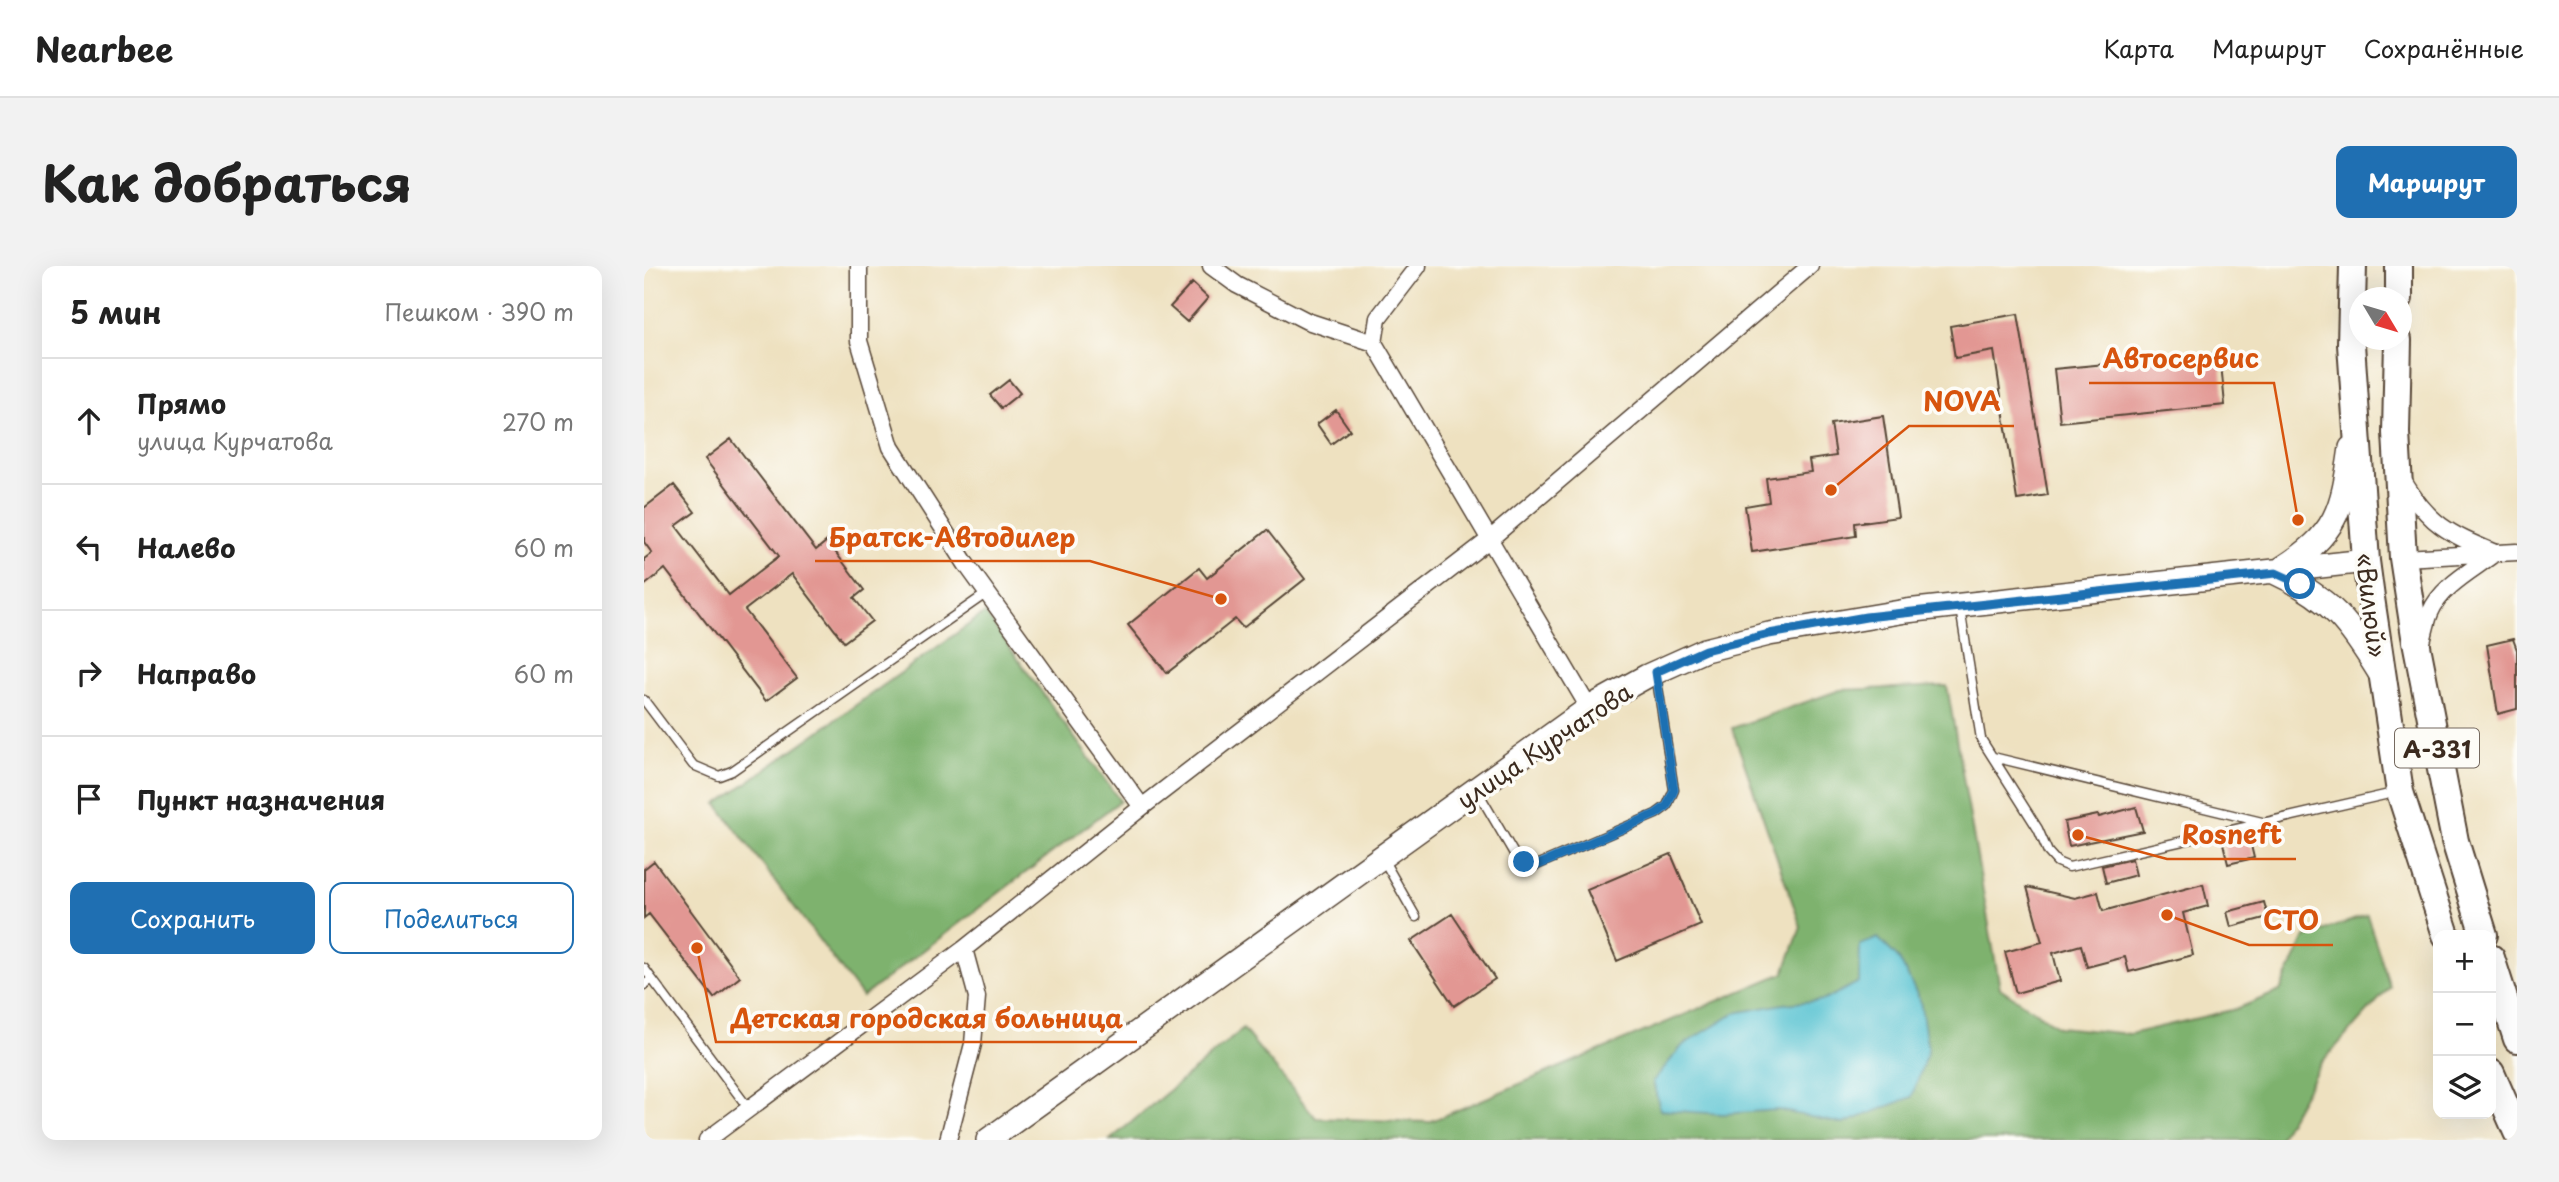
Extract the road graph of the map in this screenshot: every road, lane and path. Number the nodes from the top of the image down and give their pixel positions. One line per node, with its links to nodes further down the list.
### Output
1 (859, 266): 18 (street)
2 (1211, 266): 8 (street)
3 (1418, 266): 8 (street)
4 (1810, 266): 12 (street)
5 (2353, 266): 10 (highway, «Вилюй» / А-331)
6 (2399, 266): 7 (highway)
7 (2399, 287)
8 (1374, 342): 12 (street)
9 (2398, 350): 11 (highway, «Вилюй» / А-331)
10 (2356, 416): 16 (highway, «Вилюй» / А-331); 17 (main road)
11 (2398, 471): 14 (street); 15 (highway, «Вилюй» / А-331)
12 (1490, 539): 24 (street); 28 (street)
13 (2517, 552): 14 (street)
14 (2495, 553): 15 (street); 20 (street)
15 (2403, 558): 16 (highway, улица Курчатова); 20 (highway, «Вилюй» / А-331)
16 (2365, 561): 17 (main road, улица Курчатова); 22 (highway, «Вилюй» / А-331)
17 (2276, 573): 19 (main road, улица Курчатова); 22 (main road)
18 (987, 593): 23 (lane); 28 (street)
19 (1959, 607): 21 (main road, улица Курчатова); 25 (lane)
20 (2419, 656): 33 (highway, «Вилюй» / А-331)
21 (1656, 672): 24 (main road, улица Курчатова); 26 (lane)
22 (2381, 676): 27 (highway, «Вилюй» / А-331)
23 (644, 699)
24 (1589, 708): 26 (main road, улица Курчатова)
25 (1993, 757): 29 (lane); 29 (lane)
26 (1476, 790): 30 (main road, улица Курчатова)
27 (2400, 792): 29 (lane); 32 (highway, «Вилюй» / А-331)
28 (1142, 807): 34 (street)
29 (2264, 823)
30 (1382, 857): 31 (lane); 45 (main road, улица Курчатова)
31 (1416, 918)
32 (2444, 930)
33 (2482, 930)
34 (964, 949): 41 (street); 44 (street)
35 (644, 968): 37 (lane)
36 (2496, 974): 39 (highway)
37 (652, 979): 38 (lane); 41 (lane)
38 (644, 985)
39 (2517, 1039)
40 (2496, 1084): 42 (highway)
41 (749, 1109): 43 (street)
42 (2517, 1132)
43 (707, 1140)
44 (948, 1140)
45 (988, 1140)

